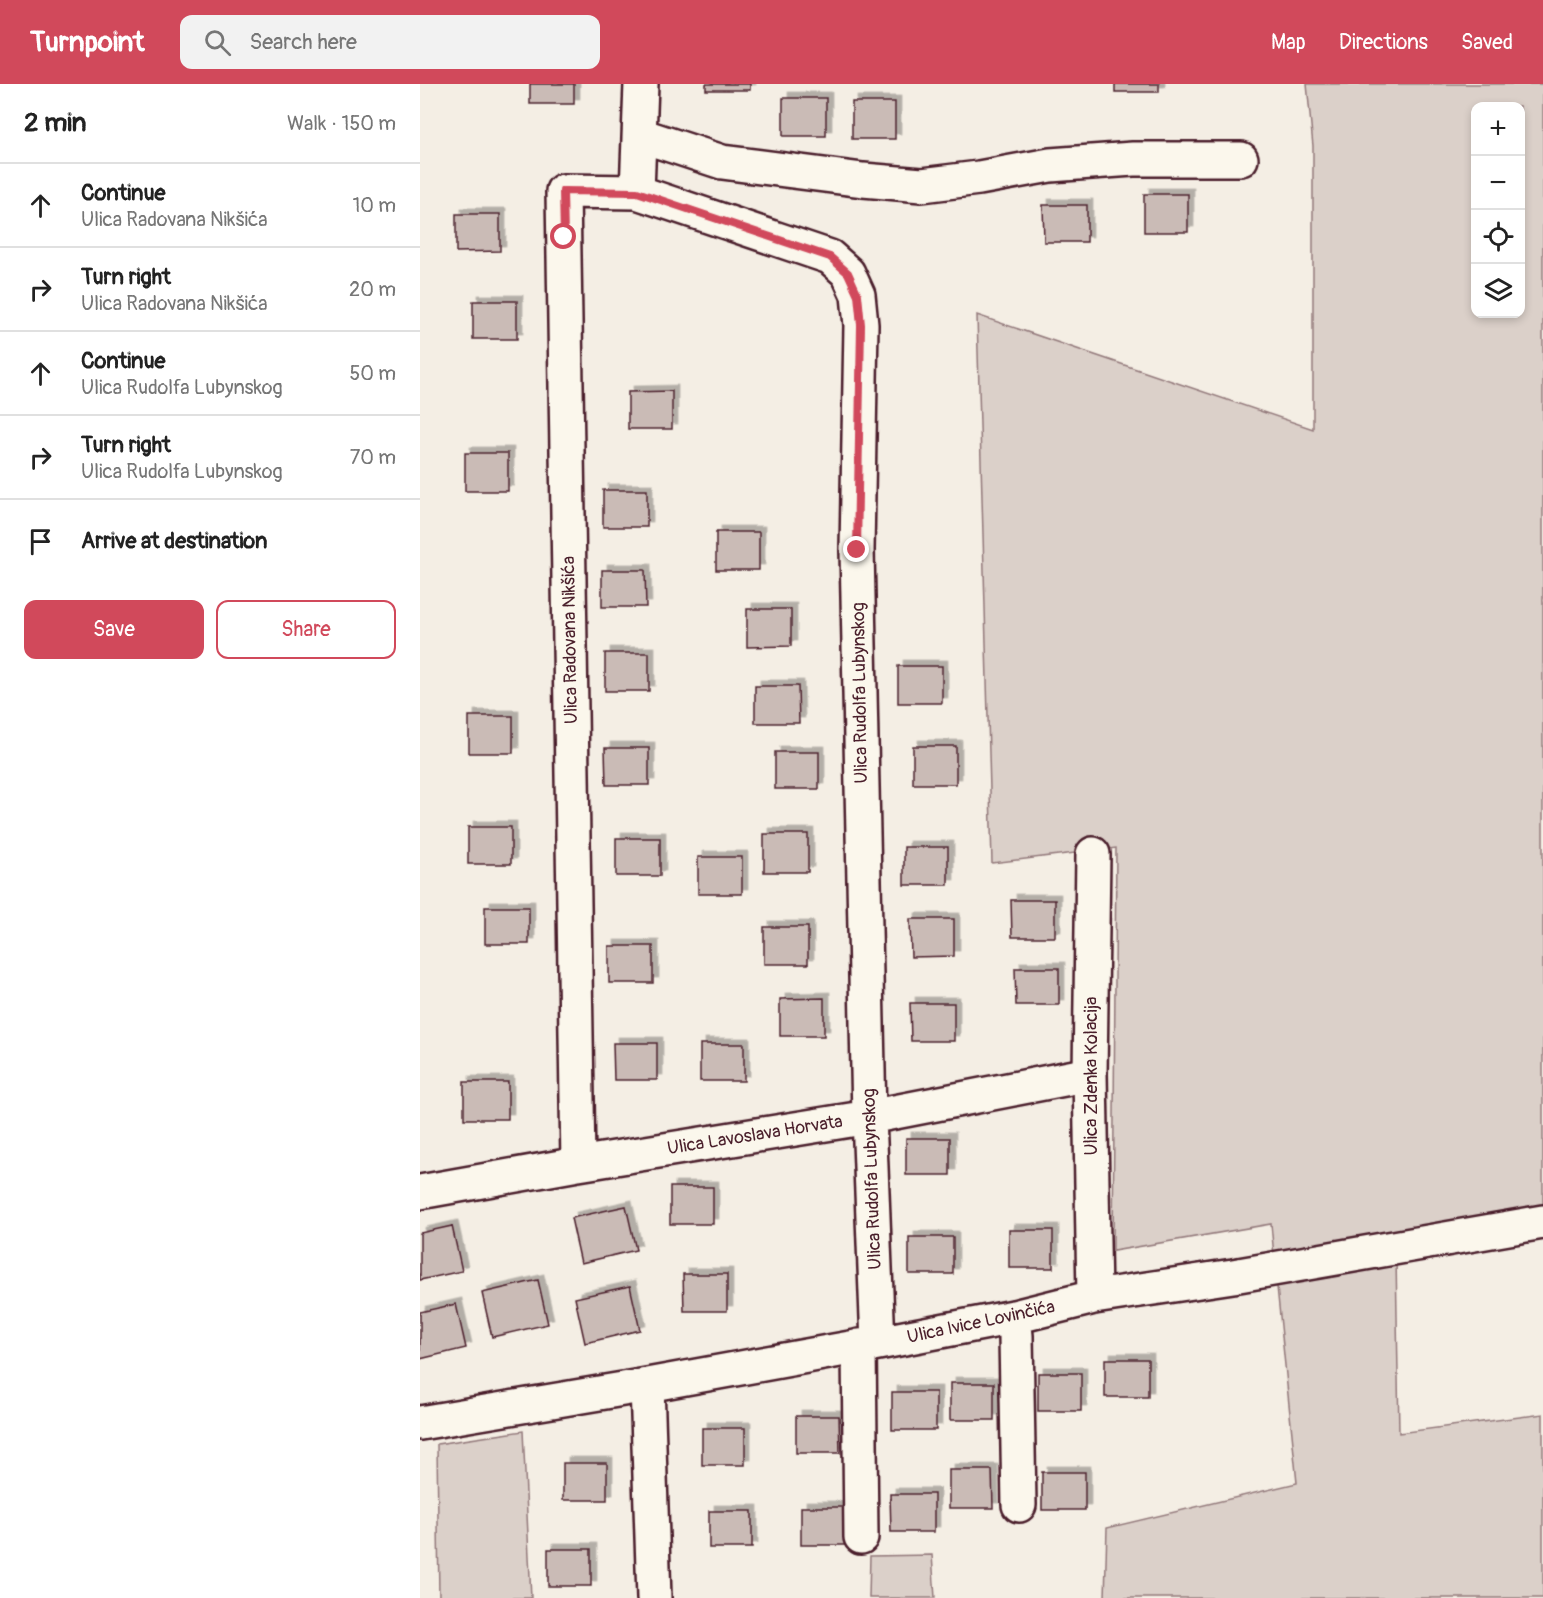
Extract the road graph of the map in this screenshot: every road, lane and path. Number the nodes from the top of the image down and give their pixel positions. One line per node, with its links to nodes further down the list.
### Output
1 (641, 84): 2 (street)
2 (640, 135): 3 (street); 4 (street)
3 (1241, 159)
4 (637, 192): 7 (street, Ulica Rudolfa Lubynskog); 8 (street, Ulica Radovana Nikšića)
5 (1093, 854): 6 (street, Ulica Zdenka Kolacija)
6 (1090, 1074): 7 (street, Ulica Lavoslava Horvata); 11 (street, Ulica Zdenka Kolacija)
7 (869, 1117): 8 (street, Ulica Lavoslava Horvata); 13 (street, Ulica Rudolfa Lubynskog)
8 (578, 1164): 9 (street, Ulica Lavoslava Horvata)
9 (420, 1192)
10 (1543, 1222): 11 (street, Ulica Ivice Lovinčića)
11 (1094, 1297): 12 (street, Ulica Ivice Lovinčića)
12 (1014, 1317): 13 (street, Ulica Ivice Lovinčića); 16 (street)
13 (869, 1344): 14 (street, Ulica Ivice Lovinčića); 17 (street, Ulica Rudolfa Lubynskog)
14 (647, 1385): 15 (street, Ulica Ivice Lovinčića); 18 (street)
15 (420, 1423)
16 (1018, 1505)
17 (861, 1537)
18 (654, 1598)

